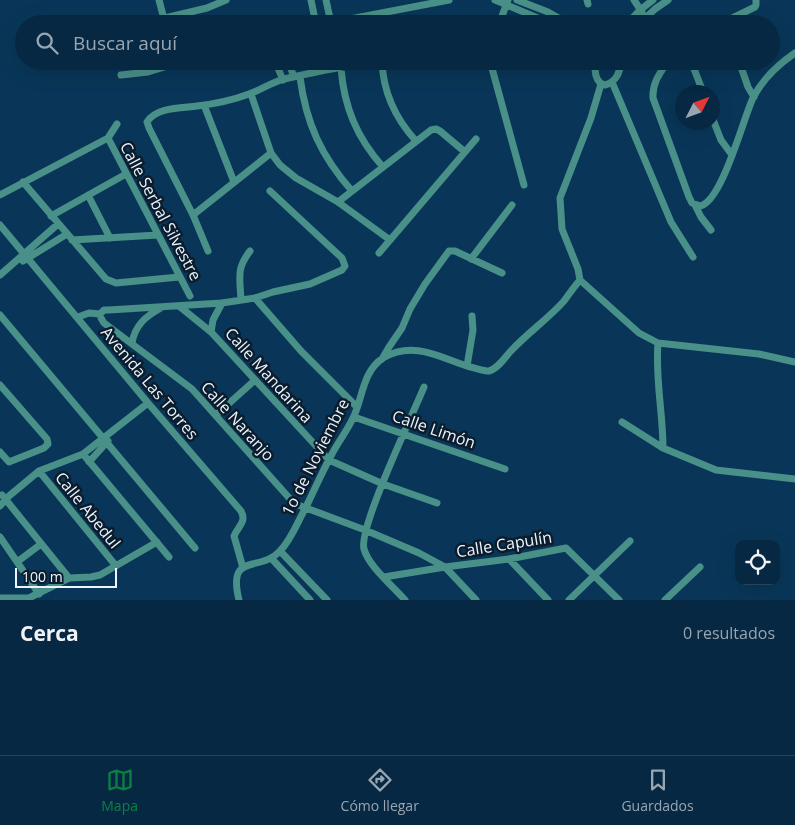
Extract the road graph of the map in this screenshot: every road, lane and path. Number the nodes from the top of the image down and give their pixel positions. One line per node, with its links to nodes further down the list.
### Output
1 (159, 0): 16 (street)
2 (204, 0): 14 (street)
3 (226, 0): 14 (street)
4 (312, 0): 18 (street)
5 (326, 0): 19 (street)
6 (449, 0): 20 (street)
7 (496, 0): 13 (street)
8 (517, 0): 23 (street)
9 (634, 0): 15 (street)
10 (653, 0): 15 (street)
11 (668, 0): 26 (street)
12 (756, 0): 27 (street)
13 (507, 2): 21 (street); 22 (street)
14 (207, 8): 17 (street)
15 (640, 10): 24 (street); 25 (street)
16 (163, 15)
17 (180, 15)
18 (314, 15)
19 (327, 15)
20 (369, 15)
21 (502, 15)
22 (534, 15)
23 (553, 15)
24 (635, 15)
25 (644, 15)
26 (649, 15)
27 (739, 15)
28 (795, 53): 29 (street)
29 (780, 66)
30 (155, 70): 43 (street)
31 (279, 70): 45 (street)
32 (293, 70): 44 (street)
33 (331, 70): 44 (street)
34 (341, 70): 60 (street)
35 (383, 70): 56 (street)
36 (492, 70): 64 (street)
37 (596, 70): 47 (street)
38 (620, 70): 46 (street)
39 (662, 70): 70 (street)
40 (694, 70): 48 (street)
41 (742, 70): 50 (street)
42 (775, 70): 50 (street)
43 (121, 75)
44 (297, 77): 45 (street); 66 (street)
45 (283, 80): 49 (street)
46 (612, 82): 47 (street); 86 (street)
47 (601, 84): 91 (street)
48 (700, 85)
49 (251, 94): 51 (street); 57 (street)
50 (754, 97): 59 (street)
51 (204, 105): 63 (street); 72 (street)
52 (117, 124): 54 (street)
53 (717, 130): 59 (street)
54 (108, 138): 61 (street, Calle Serbal Silvestre); 62 (street)
55 (476, 139): 58 (street)
56 (416, 141): 58 (street); 60 (street)
57 (271, 152): 63 (street); 69 (street)
58 (465, 152): 81 (street)
59 (732, 155): 70 (street)
60 (383, 167): 66 (street)
61 (126, 174): 68 (street); 78 (street, Calle Serbal Silvestre)
62 (23, 182): 67 (street); 73 (street)
63 (234, 182): 72 (street)
64 (524, 185)
65 (270, 191): 93 (street)
66 (352, 191): 69 (street)
67 (0, 194)
68 (88, 195): 73 (street); 79 (street)
69 (338, 202): 81 (street)
70 (695, 204): 76 (street)
71 (512, 206): 87 (street)
72 (193, 215): 82 (street)
73 (51, 216): 74 (street)
74 (58, 224): 77 (street); 85 (street)
75 (0, 225): 85 (street, Avenida Las Torres)
76 (711, 230)
77 (67, 234): 80 (street); 85 (street)
78 (158, 235): 79 (street); 90 (street, Calle Serbal Silvestre)
79 (110, 238): 80 (street)
80 (72, 240): 90 (street)
81 (390, 240): 84 (street)
82 (208, 251)
83 (250, 251): 94 (street)
84 (379, 253)
85 (25, 257): 89 (street); 101 (street, Avenida Las Torres)
86 (693, 257)
87 (471, 259): 88 (street, 1o de Noviembre); 105 (street, 1o de Noviembre)
88 (502, 273)
89 (0, 276)
90 (179, 277): 92 (street, Calle Serbal Silvestre)
91 (580, 280): 104 (street); 107 (street)
92 (190, 296)
93 (255, 298): 94 (street); 112 (street)
94 (241, 300): 95 (street)
95 (222, 303): 97 (street); 102 (street, Calle Mandarina)
96 (164, 306): 97 (street); 98 (street); 103 (street)
97 (179, 306): 102 (street, Calle Mandarina)
98 (100, 314): 101 (street); 103 (street, Calle Naranjo)
99 (0, 315): 117 (street)
100 (472, 316): 107 (street)
101 (78, 317): 111 (street, Avenida Las Torres)
102 (211, 332): 108 (street, Calle Mandarina)
103 (132, 343): 113 (street, Calle Naranjo)
104 (658, 343): 106 (street); 118 (street)
105 (382, 359): 107 (street); 112 (street, 1o de Noviembre)
106 (795, 362)
107 (467, 366)
108 (255, 380): 113 (street); 121 (street, Calle Mandarina)
109 (0, 385): 119 (street)
110 (424, 387): 116 (street)
111 (148, 403): 117 (street); 145 (street, Avenida Las Torres)
112 (356, 407): 114 (street, 1o de Noviembre)
113 (216, 415): 130 (street, Calle Naranjo)
114 (354, 417): 116 (street, Calle Limón); 121 (street, 1o de Noviembre)
115 (622, 422): 118 (street)
116 (405, 433): 123 (street, Calle Limón); 126 (street)
117 (106, 439): 120 (street); 122 (street); 136 (street)
118 (663, 448): 125 (street)
119 (0, 452)
120 (83, 454): 122 (street); 124 (street)
121 (329, 460): 126 (street, Calle Mandarina); 130 (street, 1o de Noviembre)
122 (89, 462): 134 (street)
123 (505, 469)
124 (39, 471): 127 (street); 142 (street, Calle Abedul)
125 (795, 479)
126 (383, 484): 128 (street, Calle Mandarina); 131 (street)
127 (4, 496): 129 (street); 135 (street)
128 (437, 503)
129 (0, 506)
130 (305, 508): 131 (street, Calle Naranjo); 137 (street, 1o de Noviembre)
131 (365, 530): 143 (street, Calle Naranjo); 147 (street)
132 (0, 537): 141 (street)
133 (630, 541): 146 (street)
134 (157, 542): 138 (street); 142 (street)
135 (42, 544): 141 (street); 148 (street)
136 (194, 548)
137 (280, 551): 139 (street, 1o de Noviembre); 153 (street)
138 (169, 557)
139 (272, 559): 145 (street, 1o de Noviembre); 152 (street)
140 (510, 559): 143 (street, Calle Capulín); 146 (street, Calle Capulín); 156 (street)
141 (17, 562): 149 (street)
142 (116, 566): 148 (street)
143 (443, 566): 147 (street, Calle Capulín); 155 (street, Calle Naranjo)
144 (700, 567): 159 (street)
145 (243, 568): 151 (street)
146 (594, 575): 157 (street); 158 (street)
147 (384, 577): 154 (street)
148 (69, 578): 149 (street)
149 (39, 594): 150 (street)
150 (0, 598)
151 (239, 600)
152 (310, 600)
153 (327, 600)
154 (405, 600)
155 (476, 600)
156 (548, 600)
157 (569, 600)
158 (619, 600)
159 (667, 600)

